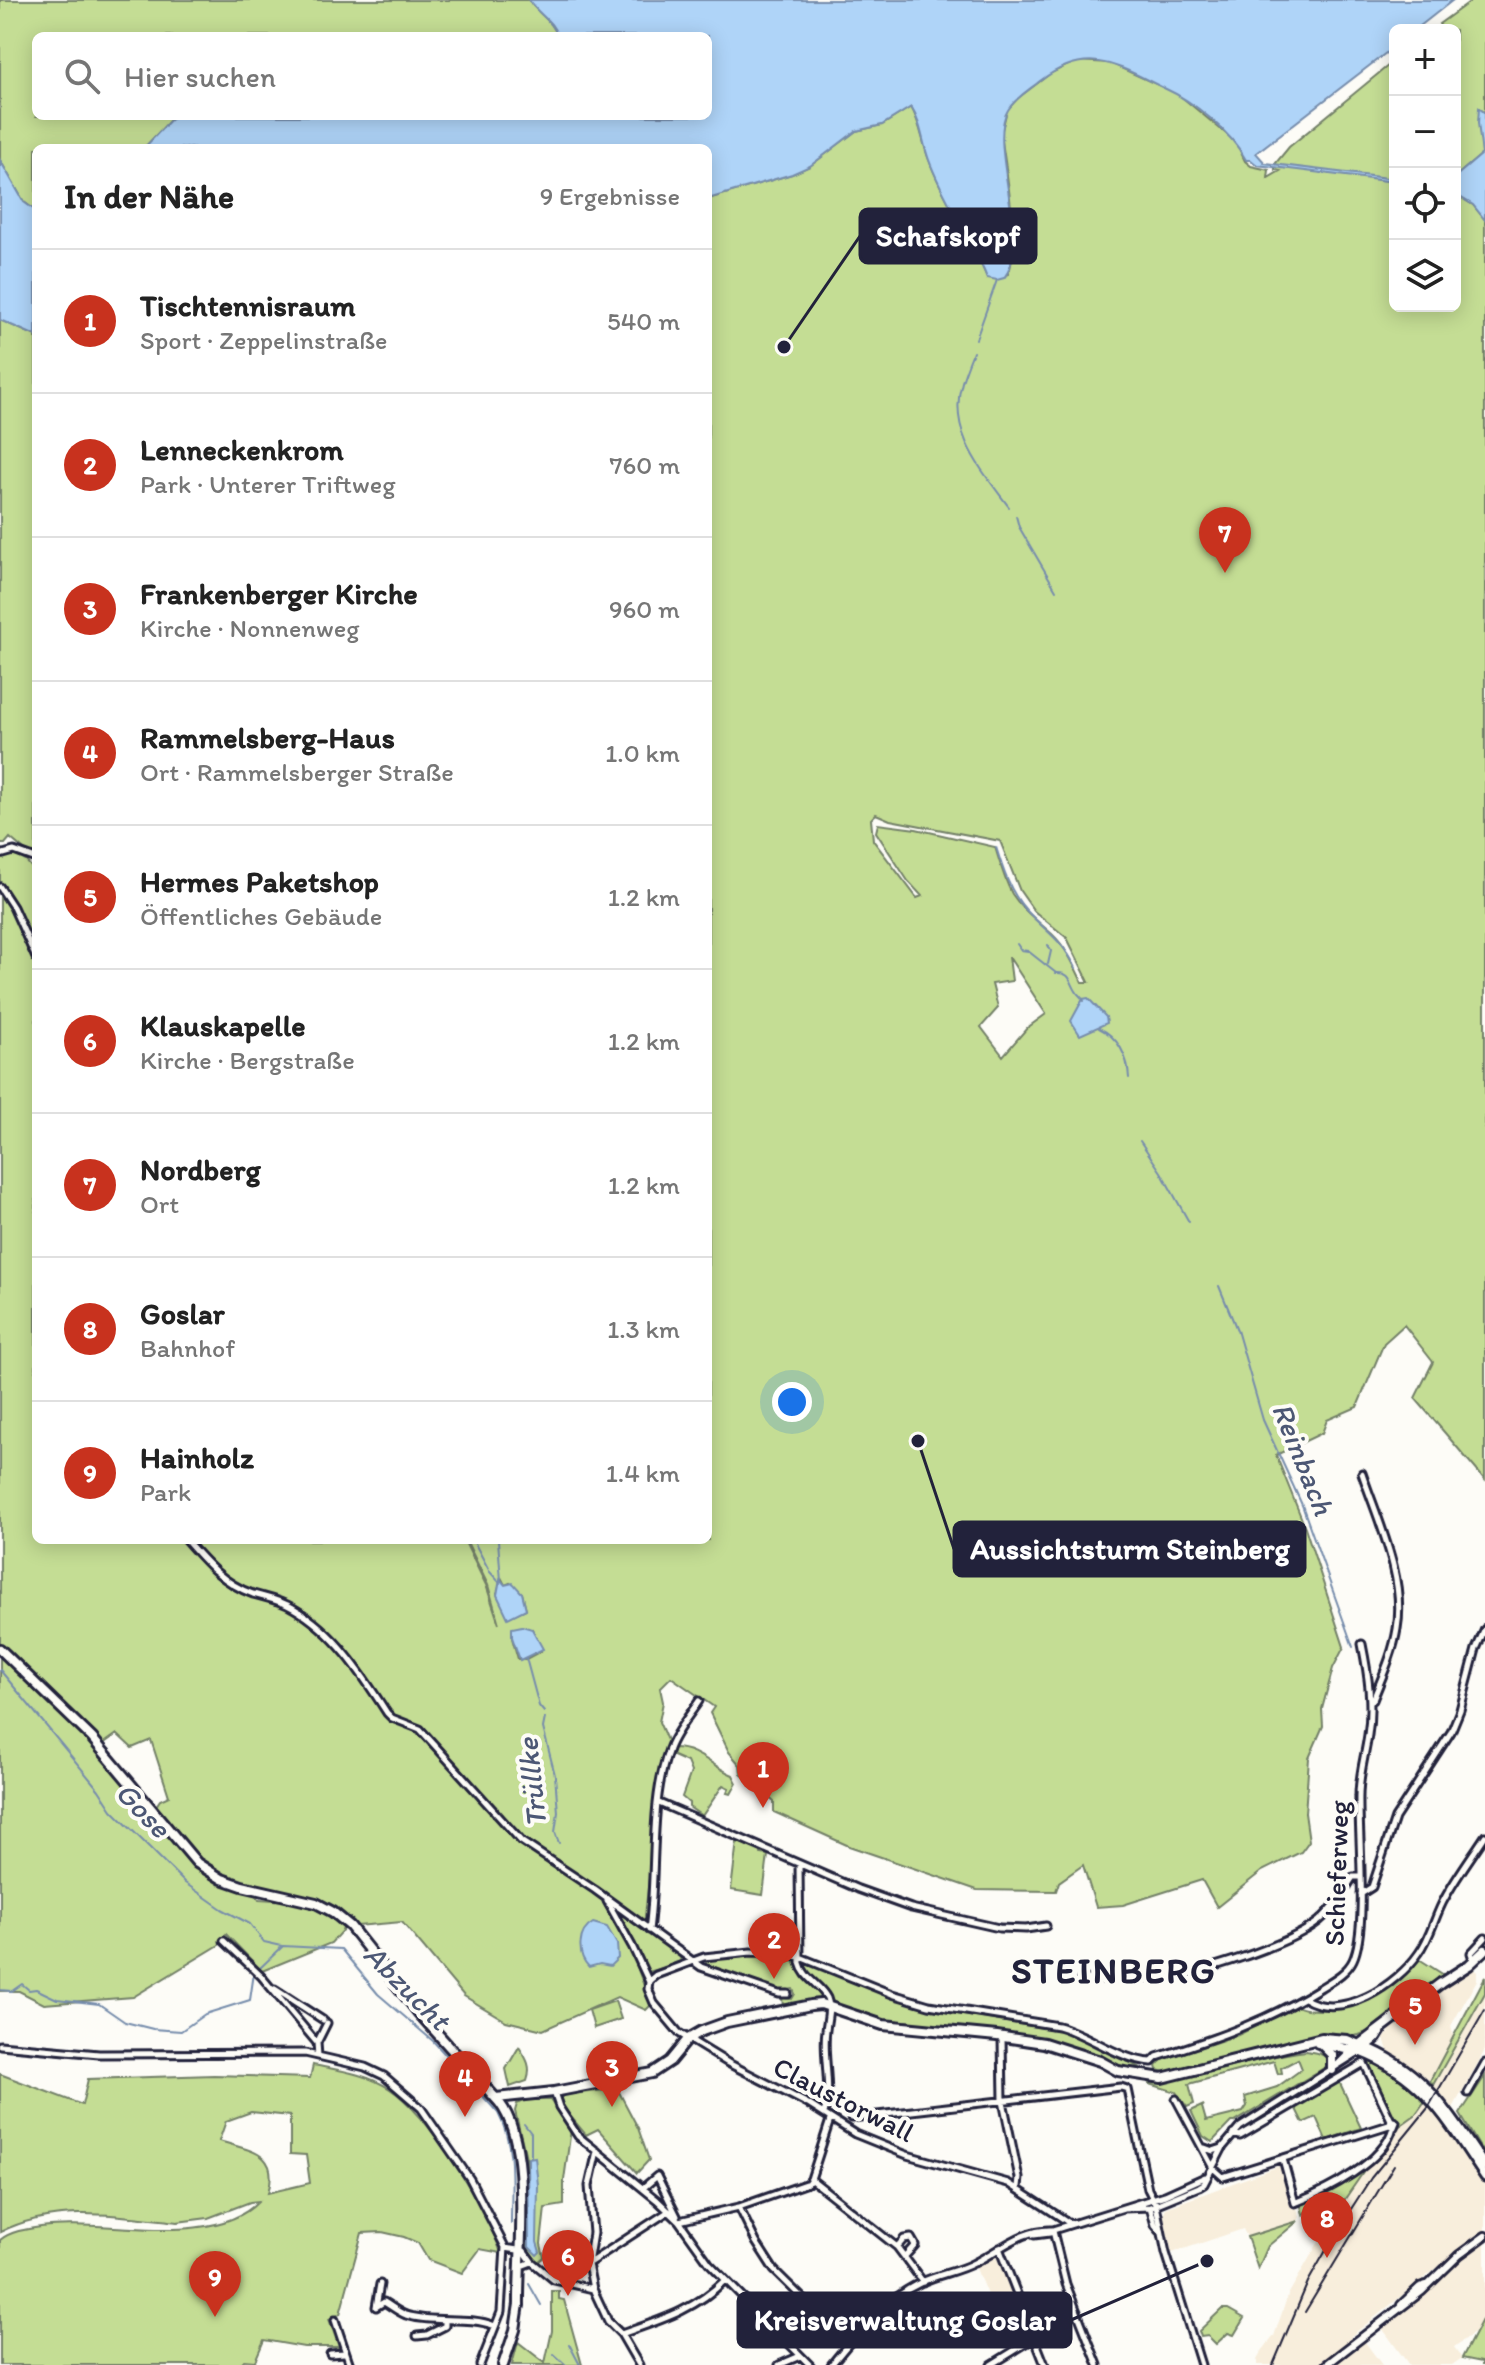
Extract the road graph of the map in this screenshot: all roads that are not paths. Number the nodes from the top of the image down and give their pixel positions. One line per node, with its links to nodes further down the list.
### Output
1 (0, 855): 2 (street)
2 (32, 858)
3 (0, 887): 4 (street)
4 (32, 949)
5 (1362, 1473): 10 (street)
6 (190, 1544): 17 (street)
7 (1485, 1629): 16 (street)
8 (1362, 1644): 10 (street, Schieferweg)
9 (0, 1649): 48 (main road)
10 (1370, 1700): 15 (street, Schieferweg)
11 (699, 1701): 12 (street)
12 (659, 1803): 14 (street); 19 (street)
13 (1485, 1836): 30 (street)
14 (799, 1864): 18 (street); 23 (street)
15 (1360, 1877): 16 (street, Schieferweg); 26 (street)
16 (1360, 1894): 30 (street, Schieferweg)
17 (604, 1897): 19 (street); 27 (street, Claustorwall)
18 (1046, 1926)
19 (649, 1931): 25 (street)
20 (1485, 1938): 24 (street)
21 (224, 1941): 28 (street)
22 (1485, 1950): 24 (main road)
23 (800, 1957): 25 (street); 31 (street); 40 (street)
24 (1473, 1959): 38 (main road)
25 (696, 1961): 27 (street); 29 (street)
26 (1081, 1980)
27 (649, 1982): 33 (street, Claustorwall)
28 (267, 1984): 35 (street); 35 (street)
29 (788, 1994)
30 (1304, 1998): 40 (street, Schieferweg)
31 (828, 2007): 32 (main road); 33 (main road); 50 (street)
32 (1002, 2038): 43 (main road); 49 (street)
33 (688, 2039): 44 (main road); 50 (street, Claustorwall)
34 (1310, 2041): 36 (main road); 38 (main road); 43 (main road)
35 (317, 2043): 39 (street)
36 (1321, 2043): 38 (main road); 42 (main road)
37 (0, 2045): 39 (street)
38 (1359, 2048): 42 (street); 60 (main road); 63 (main road)
39 (318, 2056): 78 (street)
40 (1152, 2062): 43 (street)
41 (1485, 2063): 45 (street)
42 (1332, 2070): 55 (street)
43 (1150, 2075)
44 (554, 2092): 46 (main road); 58 (street)
45 (1468, 2093)
46 (517, 2097): 48 (main road); 52 (main road)
47 (1176, 2099): 56 (street)
48 (498, 2100): 52 (main road)
49 (1003, 2101): 51 (street); 66 (street); 67 (street)
50 (824, 2113): 53 (street, Claustorwall)
51 (851, 2118)
52 (510, 2119): 79 (main road)
53 (830, 2120): 64 (street); 66 (street, Claustorwall)
54 (1391, 2124): 55 (street); 59 (street); 59 (street)
55 (1233, 2134): 57 (street)
56 (1202, 2147): 57 (street); 61 (street)
57 (1223, 2147): 61 (street)
58 (597, 2151): 65 (street); 83 (street)
59 (1283, 2159): 61 (street)
60 (1485, 2166)
61 (1213, 2168): 62 (street)
62 (1206, 2177): 67 (street); 68 (street)
63 (1485, 2177)
64 (811, 2179): 69 (street); 77 (street)
65 (643, 2188): 71 (street); 73 (street)
66 (1018, 2188): 72 (street, Claustorwall)
67 (1151, 2199): 68 (street); 70 (street)
68 (1153, 2206): 70 (street); 109 (street)
69 (739, 2207): 73 (street); 95 (street)
70 (1123, 2208): 74 (street)
71 (669, 2211): 73 (street); 83 (street)
72 (1052, 2213): 74 (street, Claustorwall); 75 (street, Claustorwall)
73 (679, 2221): 84 (street)
74 (1071, 2224): 75 (street)
75 (1056, 2229): 80 (street); 108 (street, Claustorwall)
76 (1485, 2236): 110 (street)
77 (897, 2247): 81 (street); 81 (street)
78 (505, 2248): 79 (street); 91 (street)
79 (522, 2248): 82 (main road); 88 (main road)
80 (999, 2248): 85 (street); 94 (street)
81 (905, 2256): 85 (street)
82 (528, 2264): 87 (street); 88 (main road)
83 (588, 2264): 87 (street)
84 (726, 2280): 92 (street); 98 (street)
85 (923, 2282): 95 (street)
86 (380, 2284): 90 (street)
87 (593, 2289): 92 (street)
88 (519, 2306): 101 (main road)
89 (335, 2320): 96 (street)
90 (445, 2320): 91 (street); 93 (street)
91 (495, 2326): 100 (street)
92 (621, 2334): 102 (street)
93 (417, 2336)
94 (1033, 2339): 106 (street); 107 (street)
95 (847, 2342): 105 (street)
96 (344, 2353): 97 (street); 99 (street)
97 (330, 2354)
98 (800, 2356): 103 (street); 104 (street)
99 (350, 2365)
100 (480, 2365)
101 (503, 2365)
102 (639, 2365)
103 (779, 2365)
104 (810, 2365)
105 (831, 2365)
106 (991, 2365)
107 (1045, 2365)
108 (1098, 2365)
109 (1201, 2365)
110 (1326, 2365)

